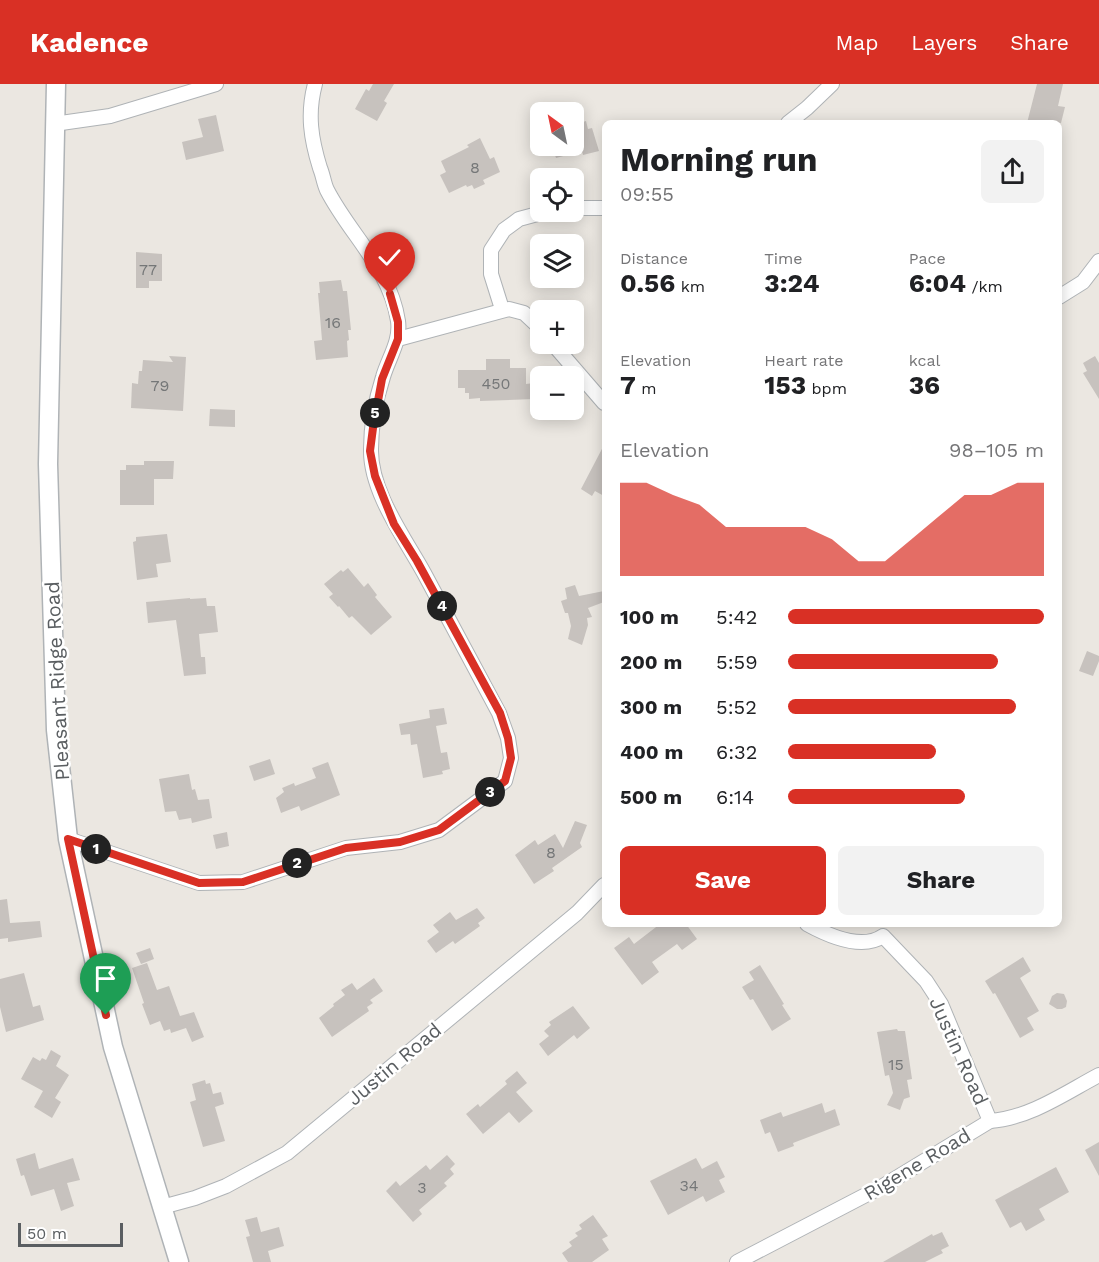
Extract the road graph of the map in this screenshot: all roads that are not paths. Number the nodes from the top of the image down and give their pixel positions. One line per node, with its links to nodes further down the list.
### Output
1 (56, 84): 6 (street, Pleasant Ridge Road)
2 (216, 84): 6 (street)
3 (315, 84): 14 (street)
4 (832, 84): 5 (street)
5 (792, 120)
6 (54, 124): 17 (street, Pleasant Ridge Road)
7 (584, 208): 8 (street)
8 (602, 208)
9 (530, 216): 12 (street)
10 (1099, 261): 11 (street)
11 (1062, 295)
12 (502, 309): 13 (street); 14 (street)
13 (530, 319)
14 (398, 339): 17 (street)
15 (562, 354): 16 (street)
16 (602, 401)
17 (68, 839): 22 (street, Pleasant Ridge Road)
18 (602, 887): 22 (street, Justin Road)
19 (814, 927): 21 (street, Justin Road)
20 (1099, 1075): 21 (street, Rigene Road)
21 (990, 1121): 24 (street, Rigene Road)
22 (162, 1207): 23 (street, Pleasant Ridge Road)
23 (180, 1262)
24 (737, 1262)

